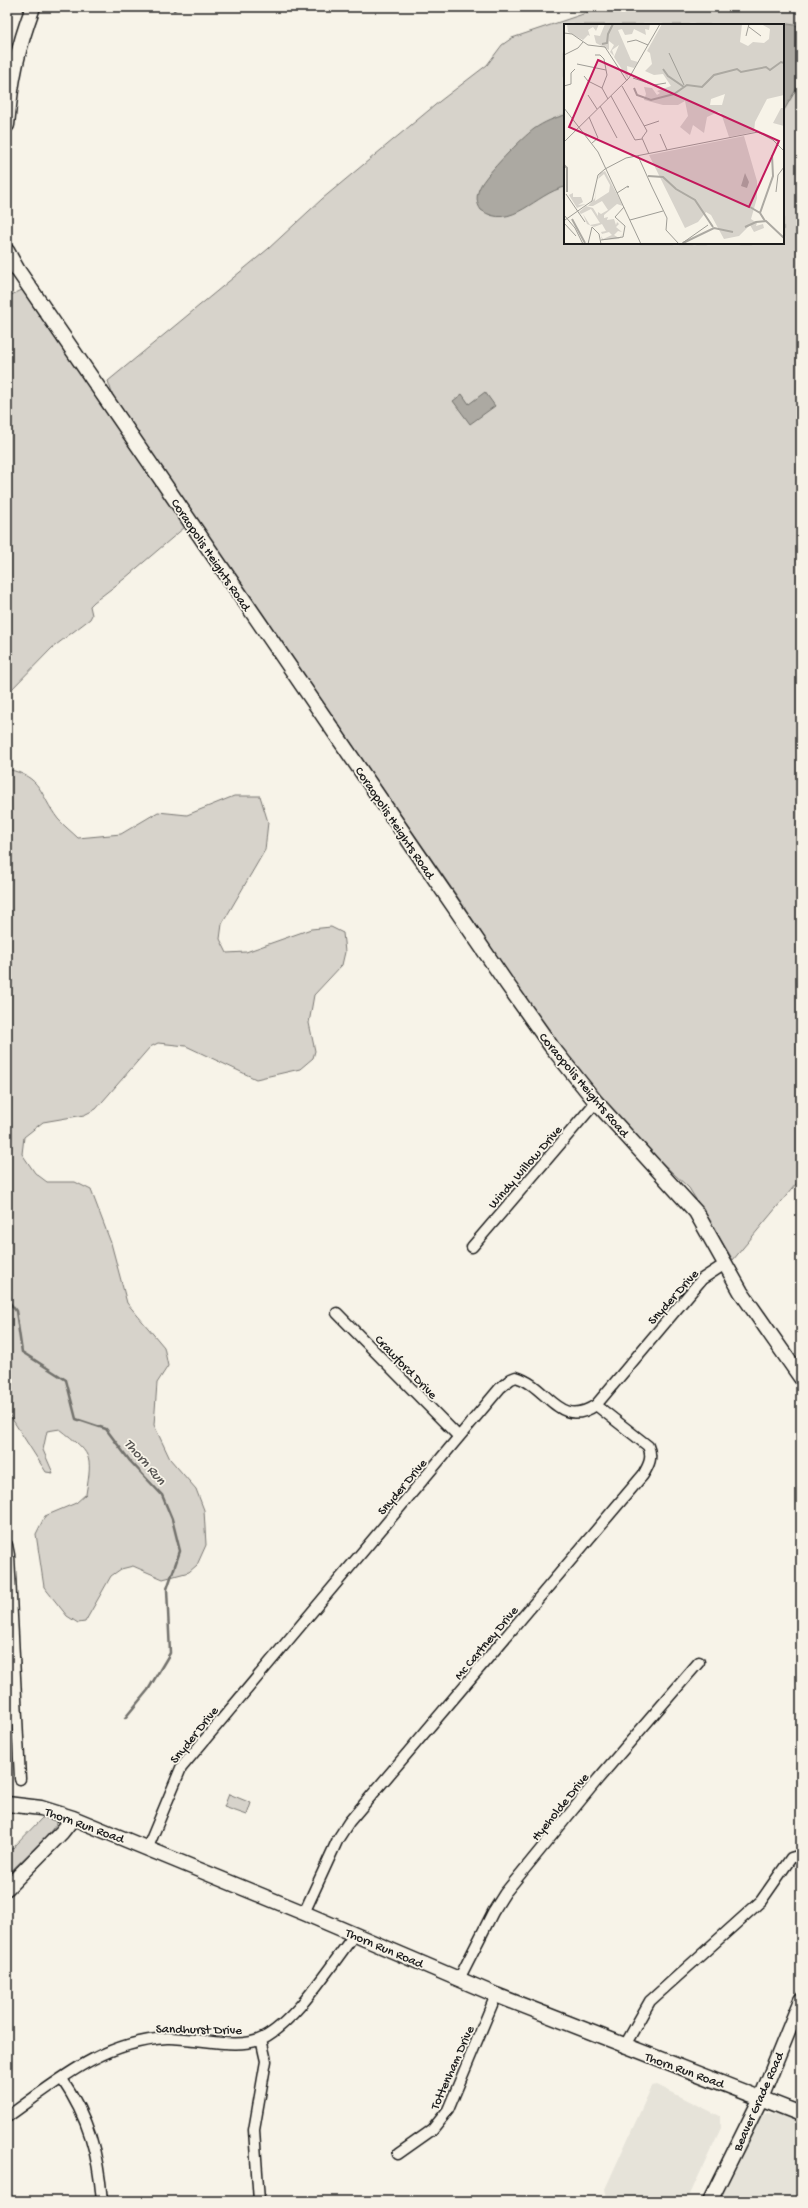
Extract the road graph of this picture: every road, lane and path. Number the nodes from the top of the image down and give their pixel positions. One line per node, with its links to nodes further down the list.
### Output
1 (33, 7): 2 (street)
2 (7, 125)
3 (7, 251): 4 (street, Coraopolis Heights Road)
4 (596, 1102): 5 (street, Windy Willow Drive); 6 (street, Coraopolis Heights Road)
5 (472, 1247)
6 (725, 1264): 8 (street, Coraopolis Heights Road); 9 (street, Snyder Drive)
7 (337, 1313): 10 (street, Crawford Drive)
8 (799, 1372)
9 (596, 1405): 10 (street, Snyder Drive); 20 (street, Mc Cartney Drive)
10 (459, 1437): 17 (street, Snyder Drive)
11 (7, 1545): 13 (street)
12 (699, 1662): 22 (street, Hyeholde Drive)
13 (11, 1697): 14 (street)
14 (20, 1779)
15 (7, 1804): 16 (street, Thorn Run Road)
16 (73, 1818): 17 (street, Thorn Run Road); 19 (street)
17 (148, 1847): 20 (street, Thorn Run Road)
18 (801, 1855): 26 (street)
19 (7, 1888)
20 (304, 1913): 21 (street, Thorn Run Road)
21 (355, 1934): 22 (street, Thorn Run Road); 25 (street, Sandhurst Drive)
22 (459, 1979): 23 (street, Thorn Run Road)
23 (496, 1995): 26 (street, Thorn Run Road); 31 (street, Tottenham Drive)
24 (801, 2000): 28 (street, Beaver Grade Road)
25 (261, 2039): 27 (street, Sandhurst Drive); 33 (street)
26 (624, 2046): 28 (street, Thorn Run Road)
27 (62, 2079): 30 (street, Sandhurst Drive); 32 (street)
28 (761, 2098): 29 (street, Thorn Run Road); 34 (street, Beaver Grade Road)
29 (801, 2114)
30 (7, 2117)
31 (398, 2154)
32 (102, 2201)
33 (259, 2201)
34 (710, 2201)

